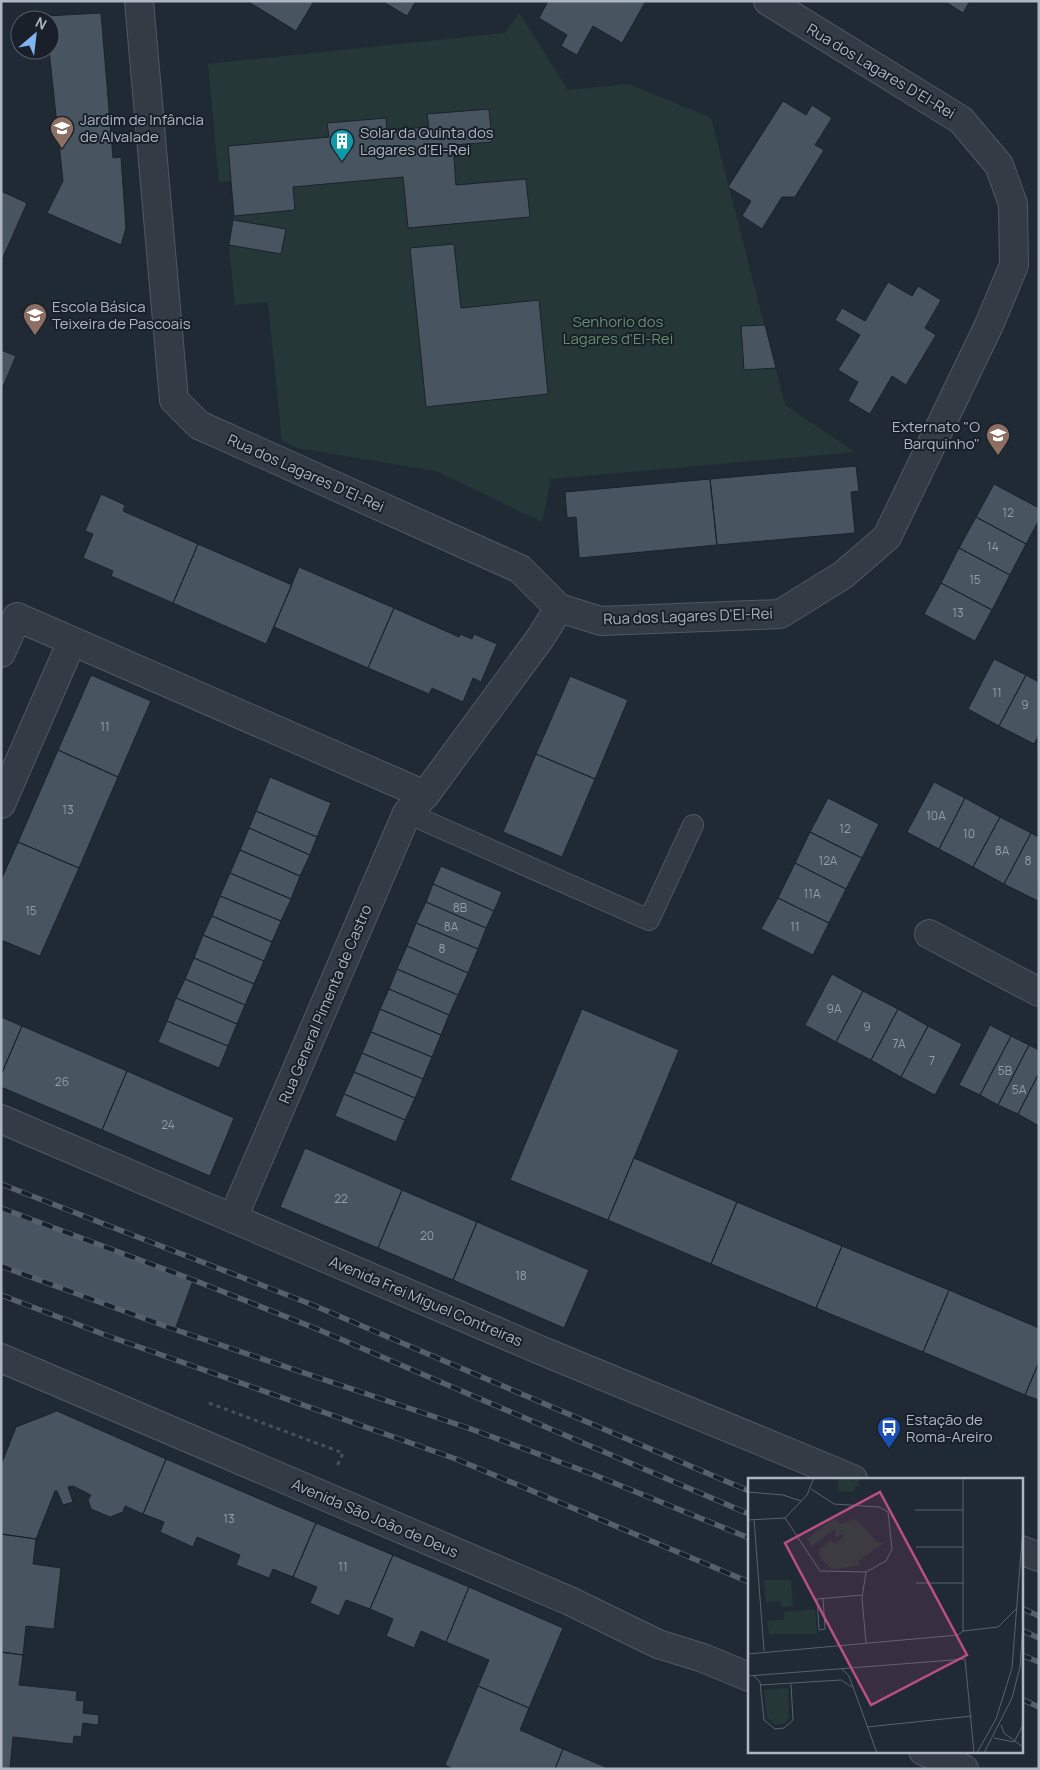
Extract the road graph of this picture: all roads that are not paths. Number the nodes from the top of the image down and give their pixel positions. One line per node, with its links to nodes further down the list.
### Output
1 (139, 1): 3 (street, Rua dos Lagares D'El-Rei)
2 (768, 1): 3 (street, Rua dos Lagares D'El-Rei)
3 (559, 608): 7 (street, Rua General Pimenta de Castro)
4 (72, 641): 5 (street); 6 (street); 7 (street)
5 (1, 653)
6 (1, 804)
7 (416, 804): 8 (lane); 12 (street, Rua General Pimenta de Castro)
8 (693, 825)
9 (930, 934): 10 (street)
10 (1039, 992)
11 (1, 1119): 12 (street, Avenida Frei Miguel Contreiras)
12 (233, 1218): 14 (street, Avenida Frei Miguel Contreiras)
13 (1, 1358): 17 (street, Avenida São João de Deus)
14 (851, 1478)
15 (1022, 1550): 16 (street)
16 (1039, 1557)
17 (748, 1677)
18 (925, 1752): 19 (street)
19 (964, 1769)

